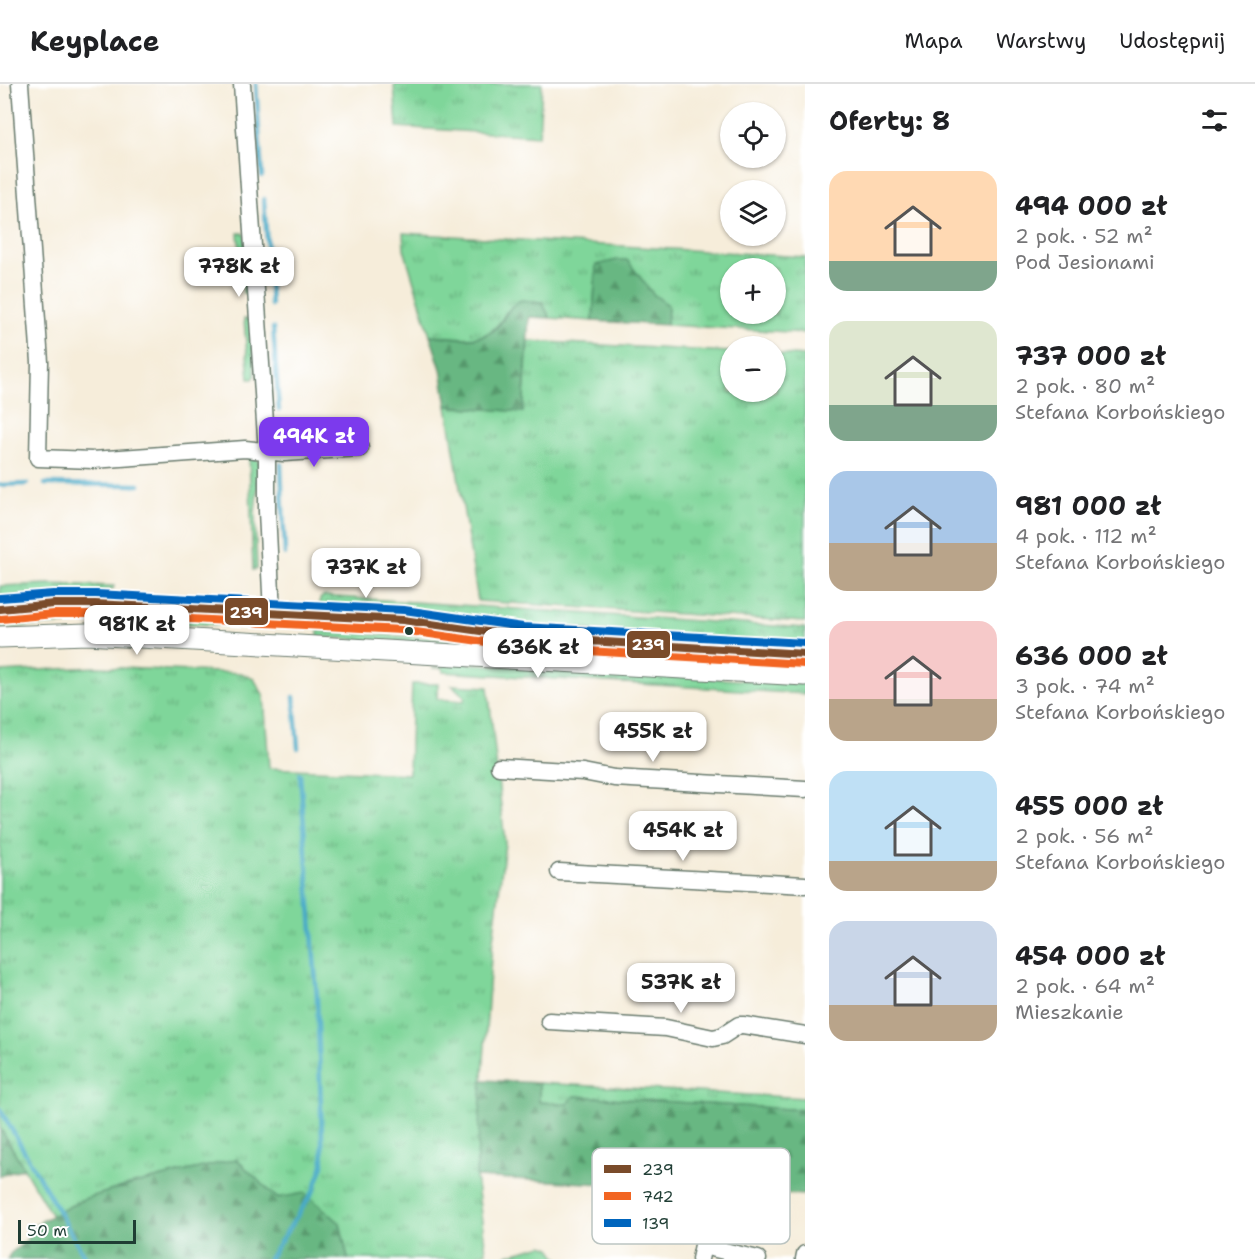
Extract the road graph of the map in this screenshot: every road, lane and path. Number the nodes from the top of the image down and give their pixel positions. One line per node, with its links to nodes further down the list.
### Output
1 (20, 84): 4 (street)
2 (242, 84): 4 (street)
3 (360, 448): 4 (street)
4 (267, 452): 6 (street)
5 (0, 609): 6 (street)
6 (272, 613): 8 (street); 9 (street)
7 (0, 637): 8 (street)
8 (274, 644): 10 (street)
9 (805, 654)
10 (805, 675)
11 (499, 767): 12 (street)
12 (805, 789)
13 (559, 872): 14 (street)
14 (805, 885)
15 (549, 1021): 16 (street)
16 (805, 1035)
17 (701, 1252): 19 (street)
18 (805, 1254): 20 (street)
19 (758, 1259)
20 (804, 1259)

